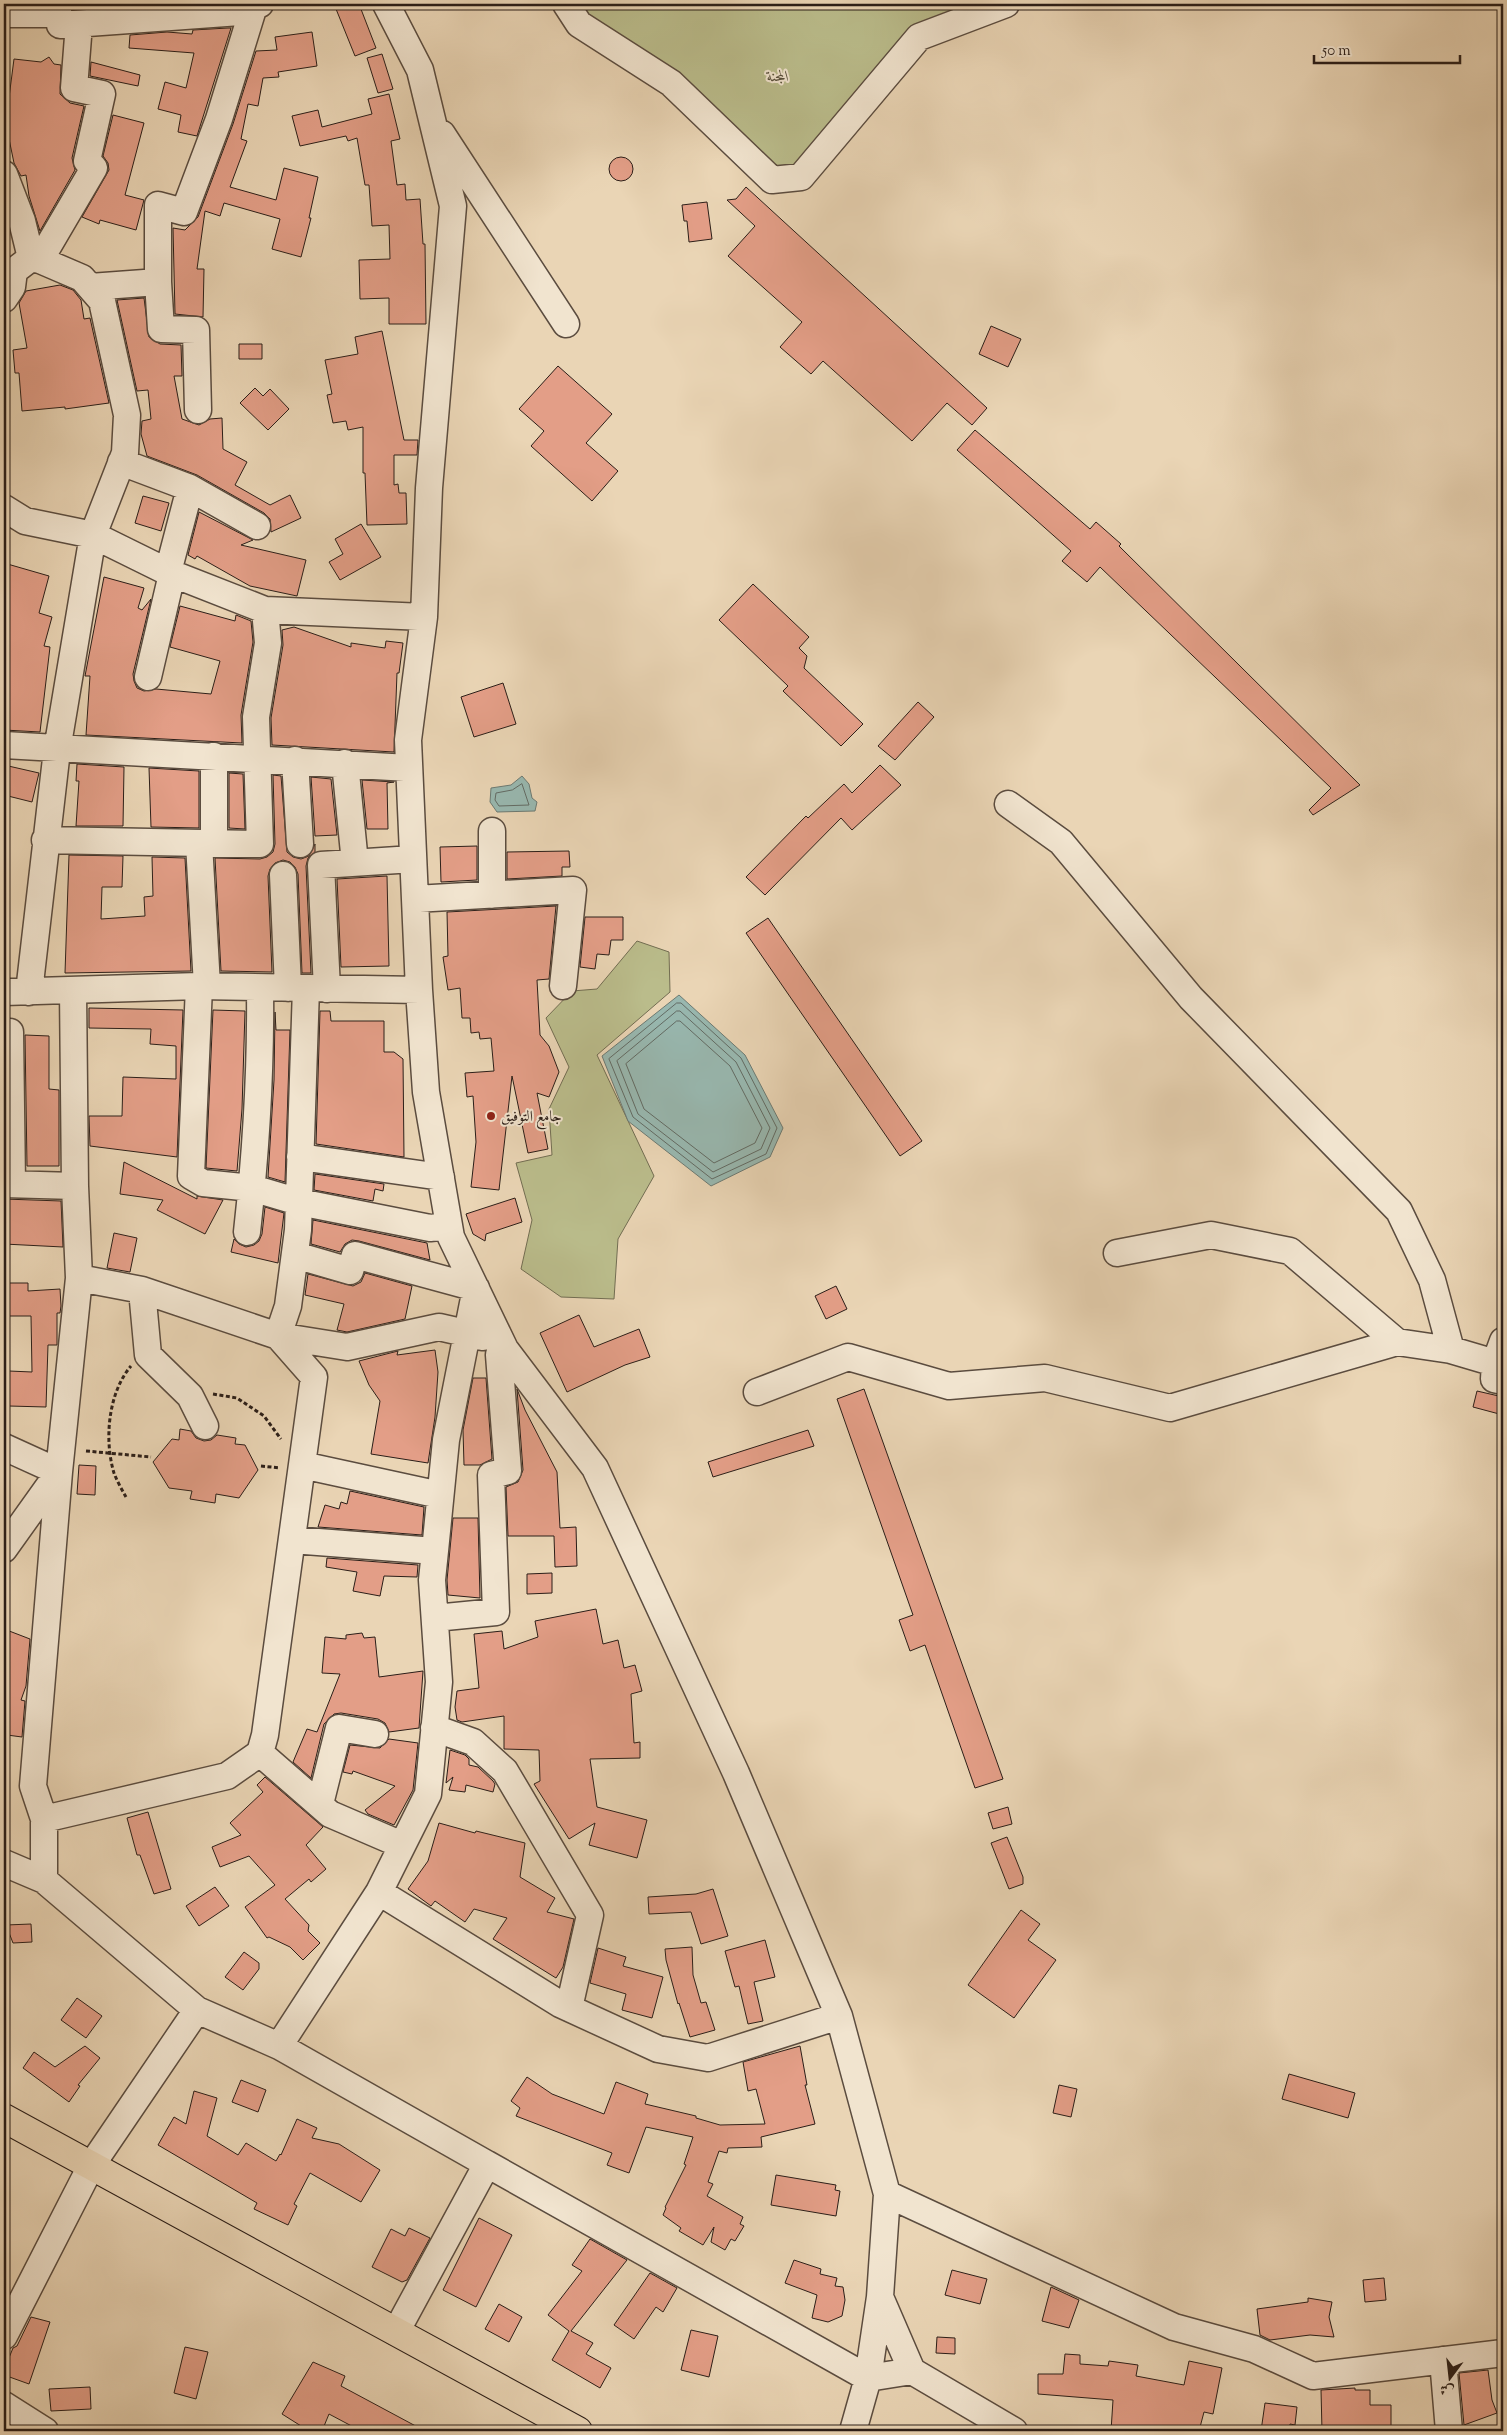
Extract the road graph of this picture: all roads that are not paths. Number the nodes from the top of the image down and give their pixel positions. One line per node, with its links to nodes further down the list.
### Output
1 (386, 4): 7 (street)
2 (566, 4): 3 (street)
3 (1006, 4)
4 (248, 6): 6 (street); 10 (street)
5 (4, 14): 6 (street)
6 (65, 14): 9 (street)
7 (432, 119): 13 (street); 22 (street)
8 (4, 174): 9 (street)
9 (22, 265): 11 (street); 12 (street)
10 (158, 282): 11 (street); 14 (street)
11 (90, 287): 15 (street)
12 (4, 299)
13 (566, 324)
14 (198, 410)
15 (121, 462): 16 (street); 19 (street)
16 (190, 488): 18 (street); 20 (street)
17 (4, 508): 19 (street)
18 (257, 526)
19 (93, 535): 20 (street); 25 (street)
20 (170, 573): 21 (street); 23 (street)
21 (265, 610): 22 (street); 27 (street)
22 (424, 617): 30 (street)
23 (148, 677)
24 (4, 745): 25 (street)
25 (57, 750): 26 (street); 33 (street)
26 (214, 756): 27 (street); 34 (street)
27 (257, 758): 28 (street); 34 (street)
28 (295, 760): 29 (street); 35 (street)
29 (345, 763): 30 (street); 37 (street)
30 (409, 768): 36 (street)
31 (1008, 804): 67 (street)
32 (492, 831): 39 (street)
33 (46, 840): 34 (street); 48 (street)
34 (206, 843): 41 (street)
35 (300, 844)
36 (413, 859): 37 (street); 40 (street)
37 (355, 864): 44 (street)
38 (283, 875): 44 (street)
39 (492, 895): 40 (street); 42 (street)
40 (414, 899): 46 (street)
41 (203, 986): 43 (street); 45 (street); 54 (street)
42 (563, 986)
43 (260, 988): 44 (street); 54 (street)
44 (307, 988): 46 (street); 50 (street)
45 (73, 990): 48 (street); 53 (street)
46 (419, 990): 51 (street)
47 (4, 992): 48 (street)
48 (29, 992)
49 (10, 1032): 52 (street)
50 (300, 1157): 51 (street); 55 (street)
51 (441, 1177): 56 (street)
52 (8, 1184): 53 (street)
53 (75, 1186): 60 (street)
54 (252, 1188): 55 (street); 57 (street)
55 (299, 1202): 56 (street); 59 (street)
56 (449, 1226): 61 (street)
57 (247, 1232)
58 (1117, 1253): 65 (street)
59 (295, 1255): 61 (street); 64 (street)
60 (79, 1278): 62 (street); 73 (street)
61 (476, 1288): 63 (street); 66 (street)
62 (142, 1290): 64 (street); 70 (street)
63 (467, 1334): 64 (street); 66 (street); 74 (street)
64 (278, 1336): 72 (street)
65 (1397, 1342): 67 (street); 69 (street)
66 (504, 1345): 78 (street); 90 (street)
67 (1451, 1350): 68 (street)
68 (1501, 1362)
69 (757, 1392)
70 (205, 1426)
71 (4, 1447): 73 (street)
72 (292, 1463): 74 (street); 75 (street)
73 (59, 1472): 76 (street); 83 (street)
74 (440, 1496): 77 (street)
75 (292, 1540): 77 (street); 81 (street)
76 (4, 1549)
77 (435, 1551): 78 (street)
78 (434, 1618): 79 (street)
79 (434, 1728): 84 (street); 88 (street)
80 (375, 1734): 82 (street)
81 (260, 1753): 82 (street); 83 (street)
82 (320, 1804): 84 (street)
83 (44, 1818): 86 (street)
84 (402, 1845): 87 (street)
85 (4, 1863): 86 (street)
86 (44, 1880): 89 (street)
87 (379, 1892): 88 (street); 91 (street)
88 (569, 2008): 90 (street)
89 (197, 2010): 91 (street); 94 (street)
90 (839, 2016): 95 (street)
91 (279, 2046): 93 (street)
92 (4, 2118): 94 (main road)
93 (487, 2164): 97 (street); 102 (street)
94 (91, 2166): 97 (main road); 98 (street)
95 (887, 2194): 96 (street); 100 (street)
96 (880, 2297): 101 (street); 102 (street)
97 (396, 2332): 105 (main road)
98 (4, 2336)
99 (1503, 2353): 100 (street)
100 (1443, 2360): 108 (street)
101 (912, 2371): 102 (street); 107 (street)
102 (868, 2378): 106 (street)
103 (4, 2405): 104 (street)
104 (44, 2431)
105 (578, 2431)
106 (852, 2431)
107 (1014, 2431)
108 (1449, 2431)

